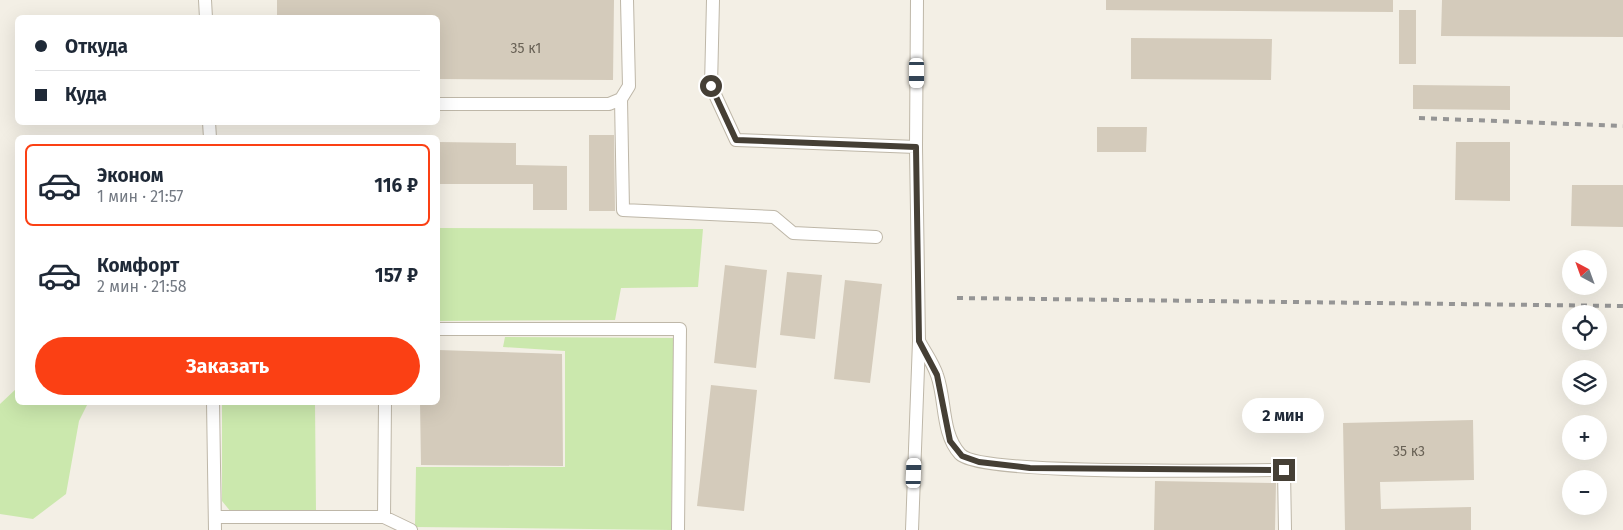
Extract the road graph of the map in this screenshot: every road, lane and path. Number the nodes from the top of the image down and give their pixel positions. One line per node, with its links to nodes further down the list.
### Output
1 (205, 0): 5 (street)
2 (627, 0): 6 (street)
3 (713, 0): 8 (street)
4 (917, 0): 8 (street)
5 (206, 15)
6 (621, 99): 7 (street); 9 (street)
7 (440, 104)
8 (916, 147): 11 (street)
9 (876, 237)
10 (440, 329): 17 (street)
11 (919, 341): 18 (street); 19 (street)
12 (214, 405): 15 (street)
13 (385, 405): 14 (street)
14 (384, 517): 15 (street); 16 (street)
15 (215, 524)
16 (410, 530)
17 (678, 530)
18 (912, 530)
19 (1285, 530)

